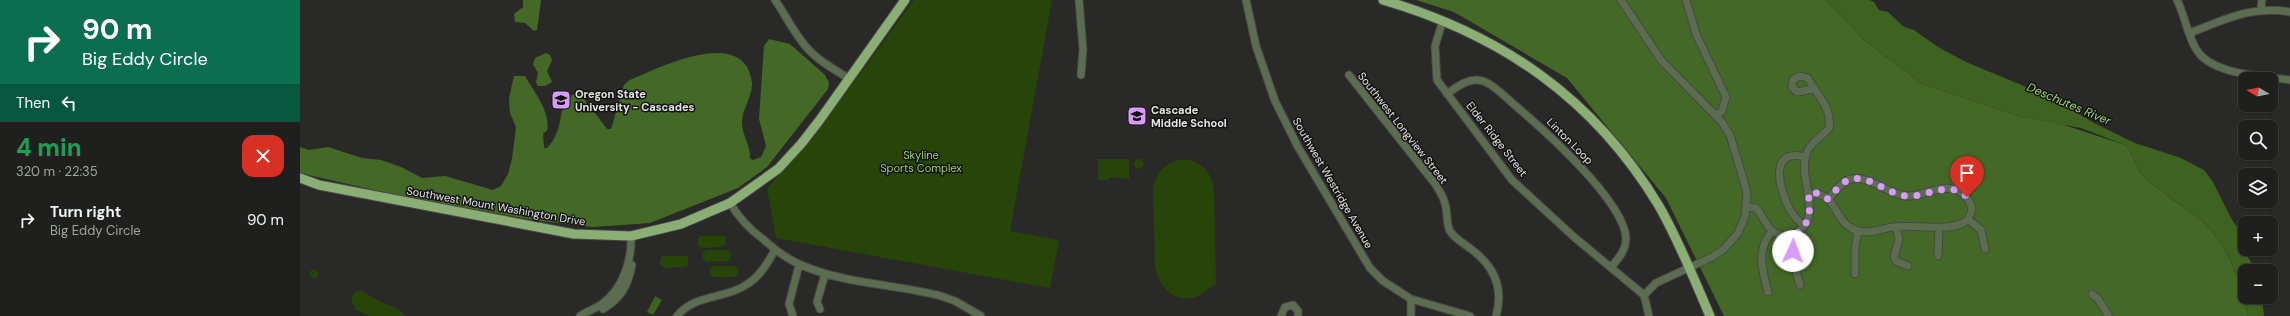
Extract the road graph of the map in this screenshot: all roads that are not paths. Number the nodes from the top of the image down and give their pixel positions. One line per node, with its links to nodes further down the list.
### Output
1 (776, 0): 16 (street)
2 (905, 0): 16 (main road, Southwest Mount Washington Drive)
3 (1079, 0): 14 (street)
4 (1246, 0): 50 (street, Southwest Westridge Avenue)
5 (1383, 0): 12 (main road)
6 (1621, 0): 20 (street)
7 (1686, 0): 20 (street)
8 (2177, 0): 13 (street)
9 (2262, 0): 10 (street)
10 (2261, 9): 11 (street); 13 (street)
11 (2290, 12)
12 (1443, 20): 19 (street, Elder Ridge Street); 43 (main road)
13 (2190, 33): 17 (street)
14 (1081, 75)
15 (1348, 75): 61 (street, Southwest Longview Street)
16 (848, 78): 27 (main road, Southwest Mount Washington Drive)
17 (2290, 80)
18 (1814, 89): 21 (street)
19 (1447, 94): 42 (street, Elder Ridge Street); 42 (street, Linton Loop)
20 (1717, 115): 28 (street)
21 (1805, 156): 25 (street); 30 (street)
22 (300, 178): 24 (main road, Southwest Mount Washington Drive)
23 (300, 185): 24 (main road, Southwest Mount Washington Drive)
24 (319, 185): 35 (main road, Southwest Mount Washington Drive)
25 (1808, 194): 26 (street); 30 (street)
26 (1828, 199): 29 (street); 34 (street)
27 (730, 203): 35 (main road, Southwest Mount Washington Drive); 38 (street)
28 (1747, 207): 33 (street); 43 (street)
29 (1968, 219): 31 (street); 37 (street)
30 (1804, 226): 36 (street)
31 (1939, 226): 32 (street); 39 (street)
32 (1896, 227): 34 (street); 41 (street)
33 (1772, 230): 36 (street); 47 (street)
34 (1858, 231): 45 (street)
35 (631, 236): 52 (street)
36 (1789, 236): 46 (street)
37 (1985, 249)
38 (775, 250): 40 (street); 54 (street)
39 (1938, 256)
40 (799, 265): 44 (street); 55 (street)
41 (1908, 266)
42 (1611, 267): 49 (street, Elder Ridge Street)
43 (1688, 267): 49 (street); 63 (main road)
44 (825, 274): 51 (street); 56 (street)
45 (1855, 274)
46 (1800, 285)
47 (1768, 292)
48 (2092, 294): 64 (street)
49 (1644, 296): 62 (street)
50 (1411, 299): 59 (street); 60 (street, Southwest Westridge Avenue)
51 (820, 309)
52 (604, 310): 53 (street)
53 (580, 316)
54 (678, 316)
55 (793, 316)
56 (981, 316)
57 (1281, 316): 58 (street)
58 (1298, 316)
59 (1411, 316)
60 (1470, 316)
61 (1496, 316)
62 (1649, 316)
63 (1710, 316)
64 (2109, 316)

